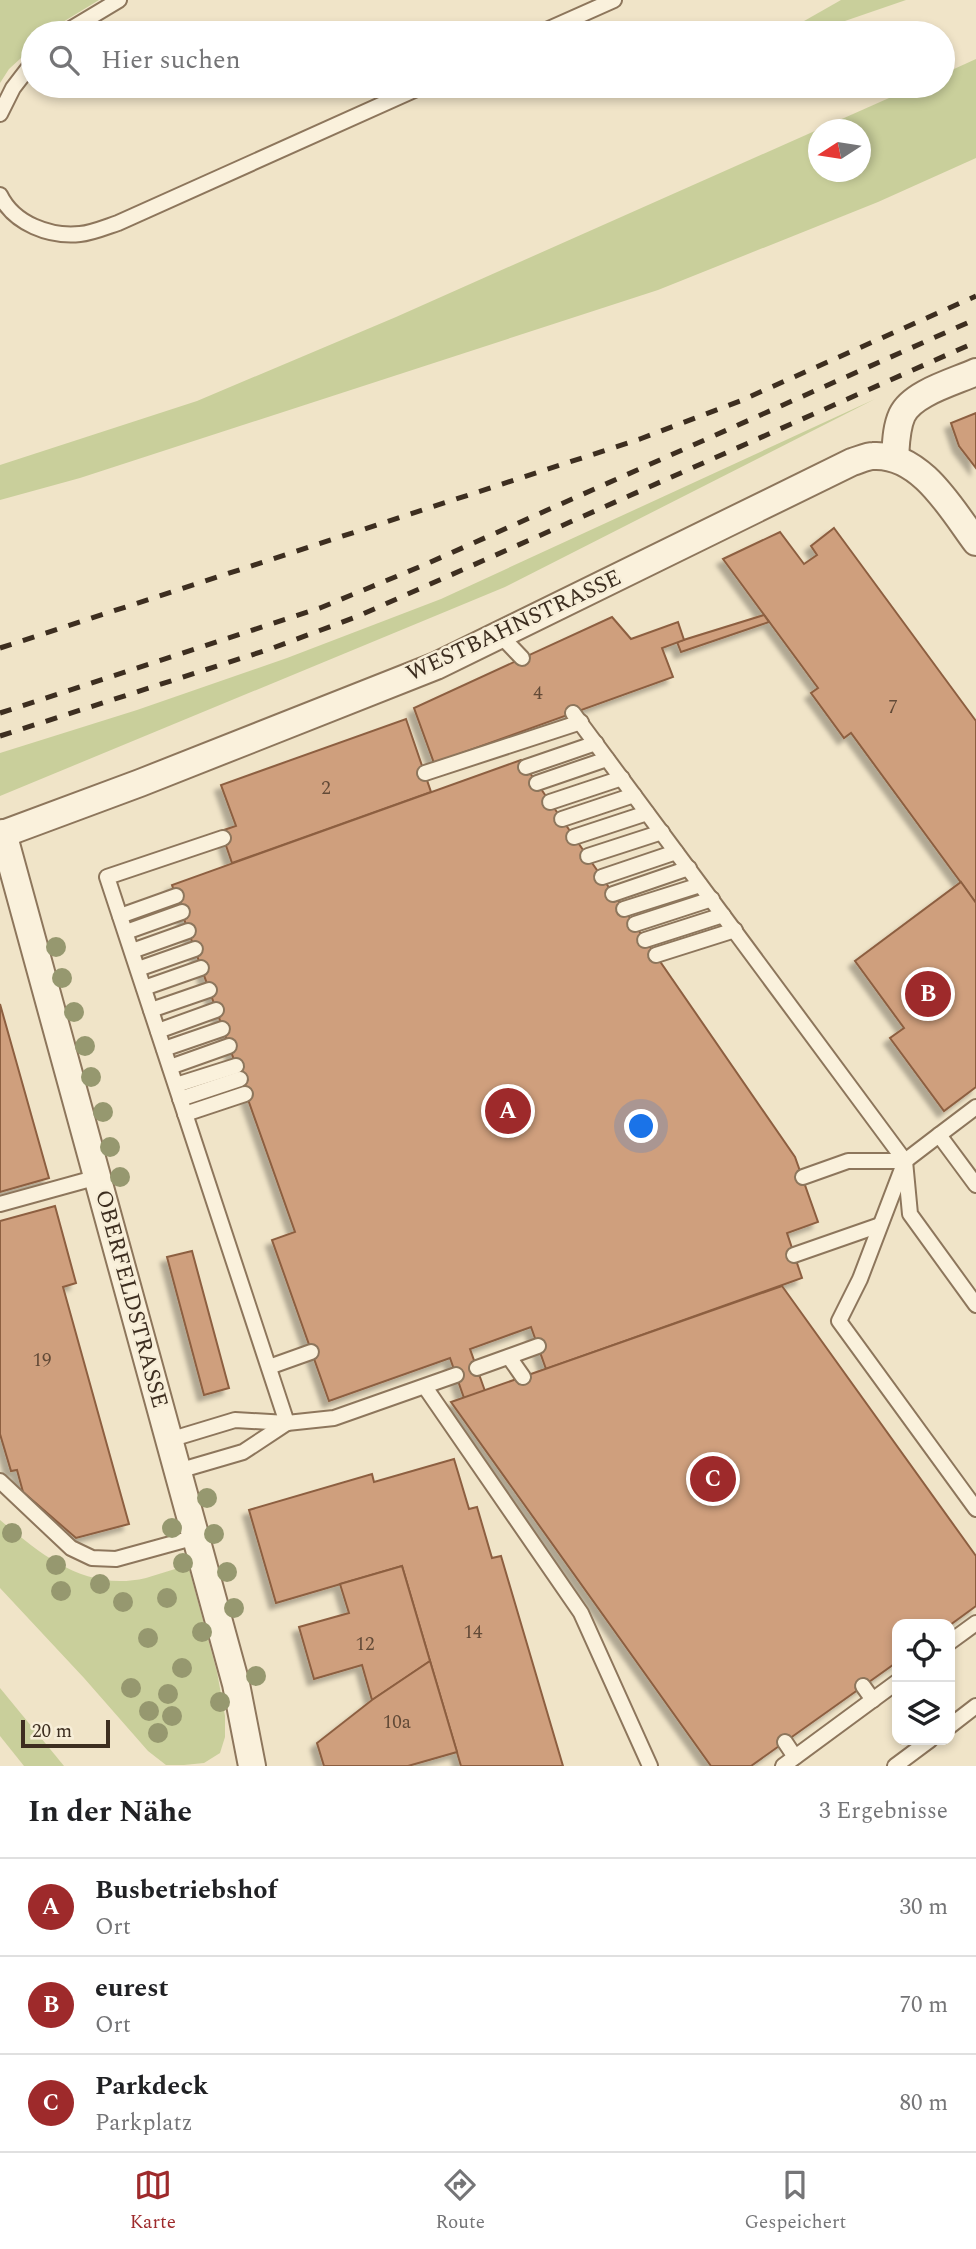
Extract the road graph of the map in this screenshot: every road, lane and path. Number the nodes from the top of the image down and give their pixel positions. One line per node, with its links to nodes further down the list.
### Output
1 (119, 0): 3 (lane)
2 (614, 0): 4 (lane)
3 (84, 21)
4 (567, 21)
5 (21, 78): 7 (lane)
6 (396, 98): 8 (lane)
7 (0, 114)
8 (0, 195)
9 (976, 372): 10 (street)
10 (895, 458): 11 (street); 12 (street, WESTBAHNSTRASSE)
11 (976, 542)
12 (500, 635): 13 (lane); 25 (street, WESTBAHNSTRASSE)
13 (522, 659)
14 (596, 743): 15 (lane); 16 (lane); 17 (lane)
15 (607, 759): 18 (lane); 19 (lane)
16 (526, 767)
17 (425, 773)
18 (621, 778): 20 (lane); 21 (lane)
19 (537, 783)
20 (634, 795): 22 (lane); 23 (lane)
21 (550, 802)
22 (647, 813): 24 (lane); 26 (lane)
23 (562, 819)
24 (662, 832): 28 (lane); 29 (lane)
25 (2, 834): 66 (street, OBERFELDSTRASSE)
26 (574, 837)
27 (223, 838): 39 (lane)
28 (676, 852): 30 (lane); 31 (lane)
29 (588, 856)
30 (689, 868): 32 (lane); 33 (lane)
31 (602, 877)
32 (700, 885): 35 (lane); 36 (lane)
33 (613, 894)
34 (176, 896): 39 (lane)
35 (712, 899): 38 (lane); 40 (lane)
36 (624, 909)
37 (182, 912): 43 (lane)
38 (723, 915): 41 (lane); 44 (lane)
39 (120, 916): 43 (lane)
40 (635, 924)
41 (734, 930): 47 (lane); 65 (lane)
42 (188, 931): 46 (lane)
43 (126, 932): 46 (lane)
44 (645, 940)
45 (195, 949): 49 (lane)
46 (132, 951): 49 (lane)
47 (656, 955)
48 (201, 968): 50 (lane)
49 (138, 969): 50 (lane)
50 (144, 988): 52 (lane)
51 (209, 990): 52 (lane)
52 (151, 1010): 55 (lane)
53 (216, 1010): 55 (lane)
54 (222, 1029): 57 (lane)
55 (158, 1031): 57 (lane)
56 (229, 1046): 58 (lane)
57 (164, 1049): 58 (lane)
58 (170, 1067): 60 (lane)
59 (238, 1072): 60 (lane)
60 (178, 1092): 63 (lane)
61 (246, 1094): 63 (lane)
62 (976, 1107): 64 (lane)
63 (186, 1114): 76 (lane)
64 (939, 1135): 65 (lane); 68 (lane)
65 (905, 1161): 67 (lane); 70 (lane); 72 (lane)
66 (98, 1177): 69 (lane); 82 (street, OBERFELDSTRASSE)
67 (803, 1177)
68 (976, 1185)
69 (0, 1204)
70 (880, 1225): 71 (lane); 85 (lane)
71 (794, 1255)
72 (976, 1305)
73 (538, 1346): 75 (lane)
74 (312, 1352): 76 (lane)
75 (509, 1357): 77 (lane); 79 (lane)
76 (269, 1367): 81 (lane)
77 (477, 1368)
78 (456, 1376): 80 (lane)
79 (523, 1377)
80 (425, 1387): 81 (lane); 98 (lane)
81 (287, 1423): 82 (lane); 83 (lane)
82 (169, 1440): 83 (street, OBERFELDSTRASSE)
83 (178, 1471): 86 (street, OBERFELDSTRASSE)
84 (0, 1481): 86 (lane)
85 (976, 1509)
86 (196, 1537): 97 (street, OBERFELDSTRASSE)
87 (976, 1623): 88 (lane)
88 (955, 1638)
89 (863, 1686): 91 (lane)
90 (892, 1686): 91 (lane)
91 (873, 1700): 96 (lane)
92 (976, 1706): 93 (lane)
93 (955, 1722)
94 (785, 1742): 96 (lane)
95 (923, 1745): 99 (lane)
96 (789, 1762)
97 (252, 1766)
98 (650, 1766)
99 (894, 1766)

